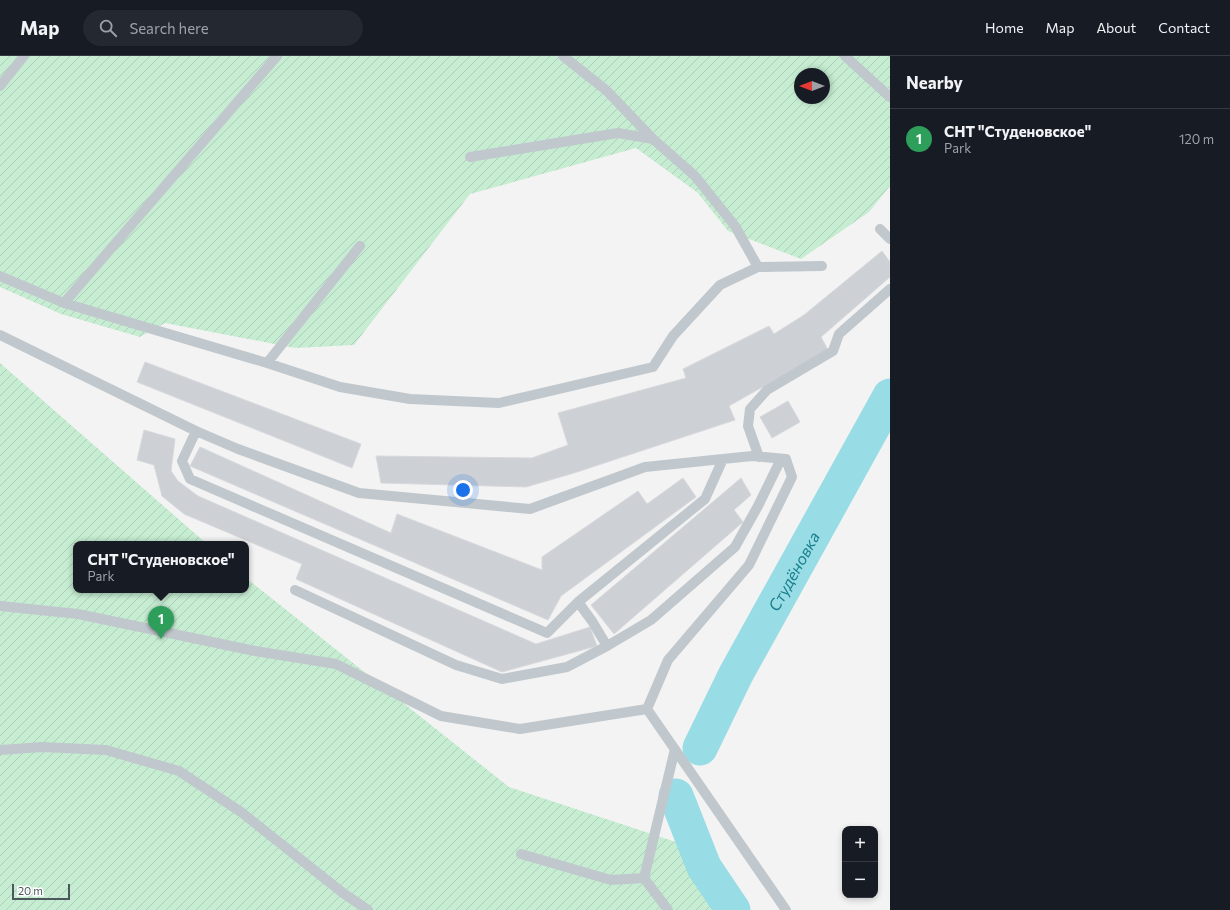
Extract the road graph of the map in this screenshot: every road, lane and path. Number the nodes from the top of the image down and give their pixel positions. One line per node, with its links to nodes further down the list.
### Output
1 (24, 56): 5 (lane)
2 (277, 56): 16 (lane)
3 (563, 56): 7 (lane)
4 (845, 56): 6 (lane)
5 (0, 86)
6 (890, 97)
7 (653, 139): 8 (lane); 13 (lane)
8 (470, 157)
9 (880, 229): 10 (lane)
10 (890, 239)
11 (360, 246): 18 (lane)
12 (822, 266): 13 (lane)
13 (758, 267): 18 (lane)
14 (0, 276): 16 (lane)
15 (890, 289): 20 (lane)
16 (64, 303): 18 (lane)
17 (0, 334): 19 (lane)
18 (267, 363)
19 (196, 430): 21 (lane); 24 (lane)
20 (759, 457): 21 (lane); 22 (lane)
21 (723, 459): 24 (lane)
22 (781, 459): 26 (lane); 27 (lane)
23 (295, 590): 26 (lane)
24 (578, 602): 26 (lane)
25 (0, 606): 27 (lane)
26 (607, 646)
27 (647, 709): 28 (lane)
28 (675, 749): 31 (lane); 34 (lane)
29 (0, 750): 32 (lane)
30 (521, 854): 31 (lane)
31 (644, 878): 33 (lane)
32 (368, 910)
33 (668, 910)
34 (786, 910)

